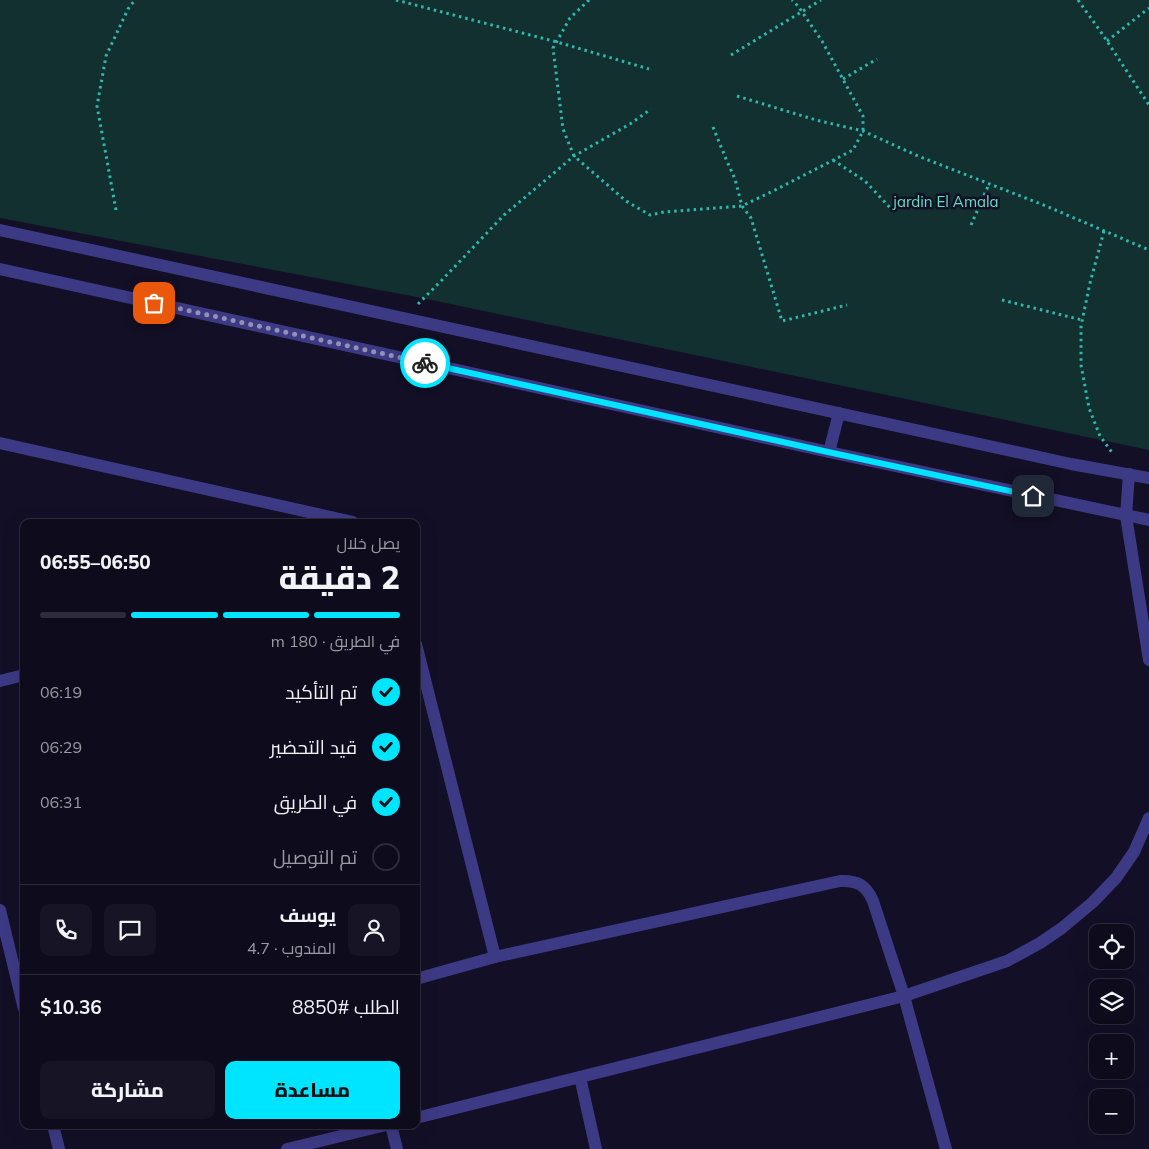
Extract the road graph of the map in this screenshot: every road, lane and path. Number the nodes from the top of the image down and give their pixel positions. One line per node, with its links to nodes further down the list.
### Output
1 (134, 0): 24 (path)
2 (396, 0): 10 (path)
3 (589, 0): 10 (path)
4 (792, 0): 8 (path)
5 (821, 0): 8 (path)
6 (1078, 0): 9 (path)
7 (1149, 8): 9 (path)
8 (802, 11): 11 (path); 14 (path)
9 (1107, 41): 16 (path)
10 (557, 42): 13 (path); 20 (path)
11 (732, 55)
12 (877, 59): 14 (path)
13 (649, 69)
14 (843, 79): 19 (path)
15 (736, 96): 19 (path)
16 (1149, 105)
17 (651, 109): 20 (path)
18 (713, 127): 23 (path)
19 (863, 131): 21 (path); 22 (path)
20 (574, 156): 23 (path); 33 (path)
21 (833, 160): 23 (path); 25 (path)
22 (989, 184): 26 (path); 28 (path)
23 (742, 206): 32 (path)
24 (116, 210)
25 (896, 214)
26 (971, 225)
27 (0, 230): 33 (street)
28 (1104, 231): 29 (path); 34 (path)
29 (1149, 250)
30 (0, 268): 37 (street)
31 (1002, 300): 34 (path)
32 (847, 305)
33 (403, 318): 35 (street)
34 (1082, 320): 38 (path)
35 (838, 413): 37 (street); 38 (street)
36 (0, 443): 41 (street)
37 (828, 452): 40 (street)
38 (1129, 474): 39 (street); 40 (street)
39 (1149, 478)
40 (1126, 516): 42 (street); 44 (street)
41 (340, 519)
42 (1149, 520)
43 (420, 660): 49 (street)
44 (1149, 660)
45 (20, 676): 46 (street)
46 (0, 681)
47 (1149, 818): 52 (street)
48 (0, 910): 51 (street)
49 (495, 956): 50 (street); 52 (street)
50 (420, 978)
51 (20, 992)
52 (904, 996): 53 (street); 62 (street)
53 (580, 1077): 54 (street); 61 (street)
54 (420, 1117)
55 (54, 1129): 58 (street)
56 (370, 1129): 59 (street)
57 (392, 1129): 60 (street)
58 (58, 1149)
59 (287, 1149)
60 (398, 1149)
61 (596, 1149)
62 (946, 1149)

